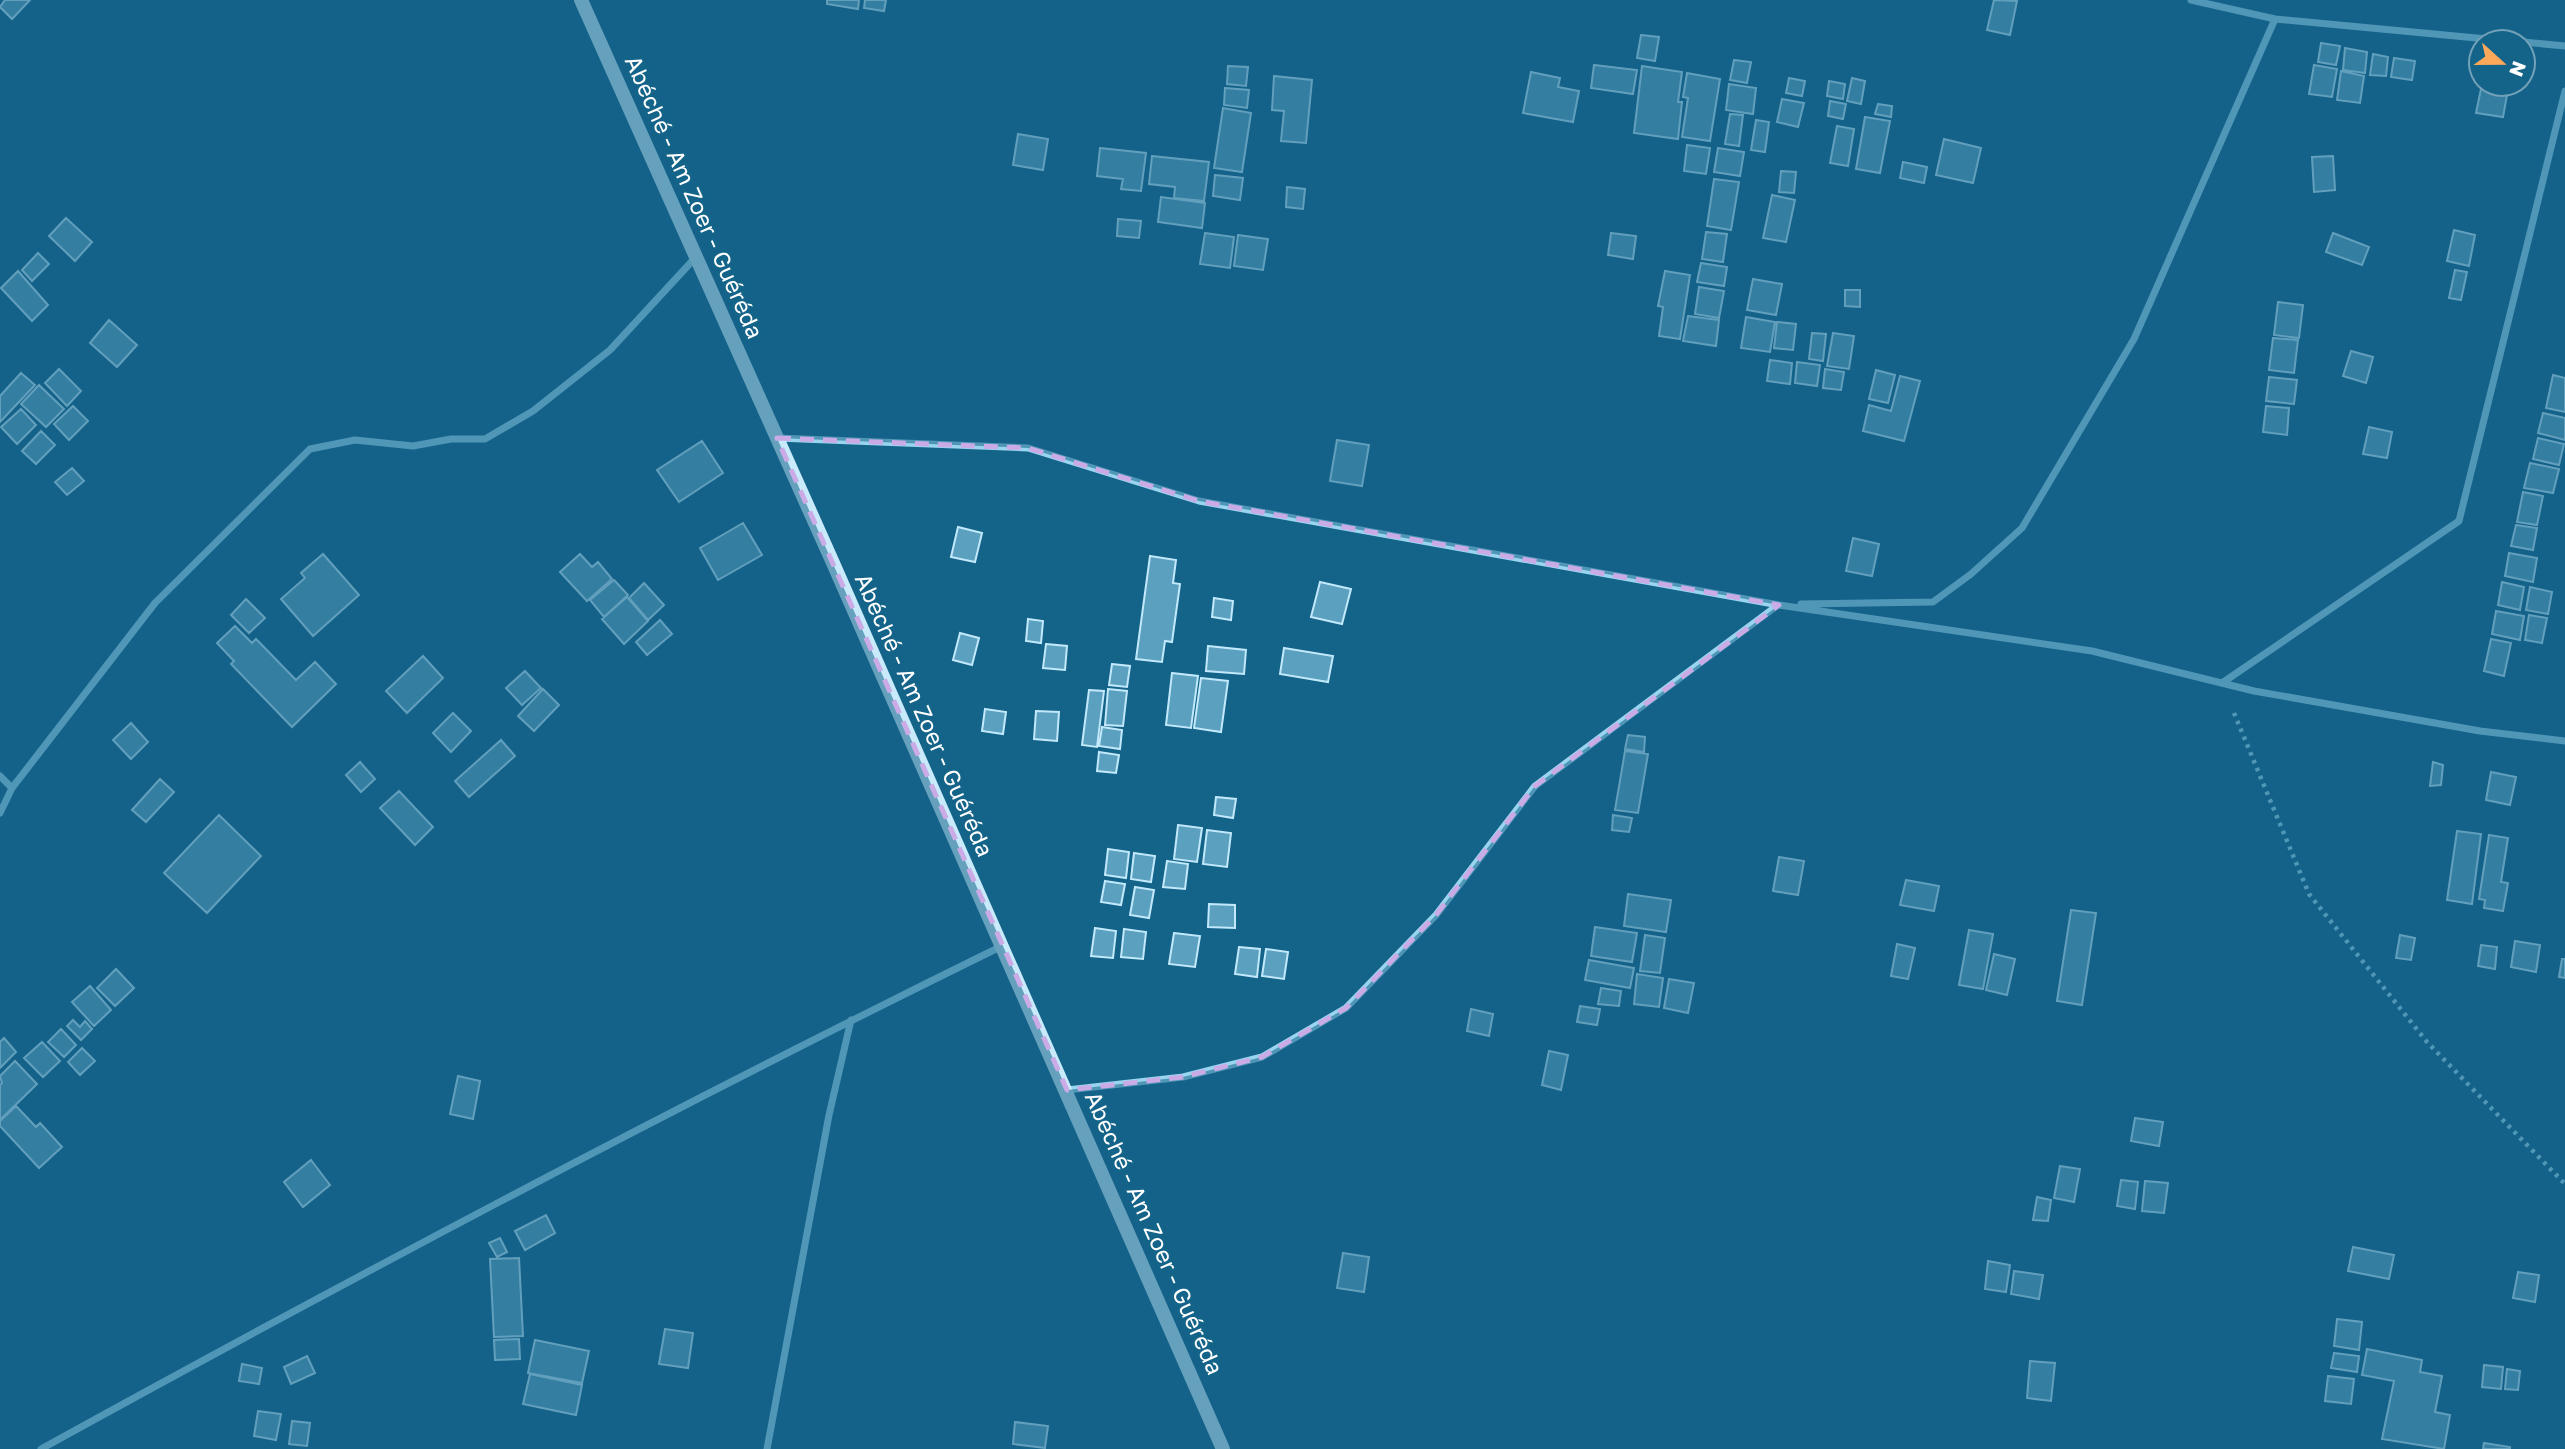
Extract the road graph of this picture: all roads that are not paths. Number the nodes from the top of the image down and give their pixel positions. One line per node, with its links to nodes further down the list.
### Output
1 (581, 0): 8 (main road, Abéché - Am Zoer - Guéréda)
2 (2191, 0): 3 (street)
3 (2275, 19): 4 (street); 10 (street)
4 (2467, 37)
5 (2537, 43): 6 (street)
6 (2565, 46)
7 (2565, 91): 11 (street)
8 (696, 257): 9 (main road, Abéché - Am Zoer - Guéréda); 14 (street)
9 (777, 438): 10 (street); 16 (main road, Abéché - Am Zoer - Guéréda)
10 (1779, 605): 11 (street); 18 (street)
11 (2221, 683): 12 (street)
12 (2565, 741)
13 (0, 776): 14 (street)
14 (12, 788): 15 (street)
15 (0, 813)
16 (1000, 947): 17 (street); 18 (main road, Abéché - Am Zoer - Guéréda)
17 (851, 1020): 19 (street); 20 (street)
18 (1067, 1090): 21 (main road, Abéché - Am Zoer - Guéréda)
19 (41, 1449)
20 (767, 1449)
21 (1223, 1449)

